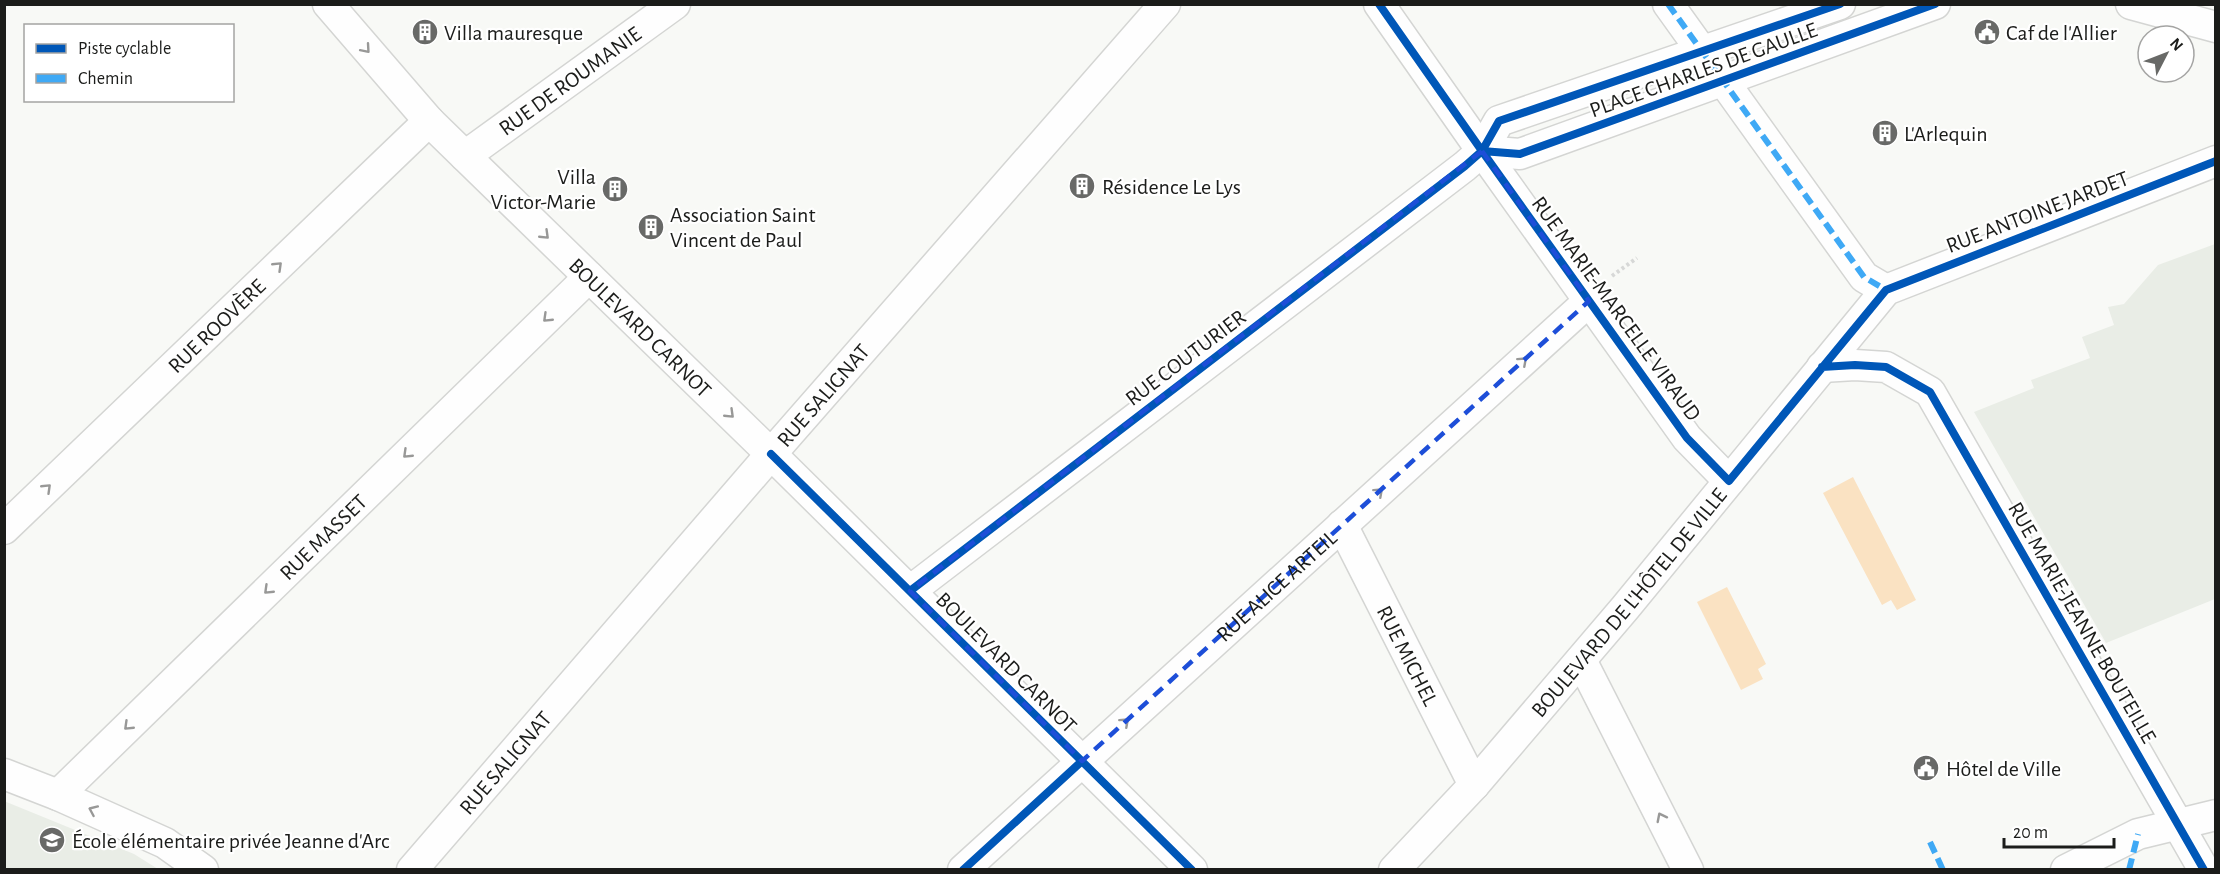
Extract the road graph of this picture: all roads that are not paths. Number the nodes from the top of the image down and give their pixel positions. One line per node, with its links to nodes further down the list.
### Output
1 (328, 4): 12 (street, BOULEVARD CARNOT, one-way to 12)
2 (675, 4): 14 (street, RUE DE ROUMANIE)
3 (1166, 4): 20 (street, RUE SALIGNAT)
4 (1379, 4): 13 (street)
5 (1668, 4): 10 (street, PLACE CHARLES DE GAULLE)
6 (1840, 4): 10 (street, PLACE CHARLES DE GAULLE)
7 (1935, 4): 11 (street, PLACE CHARLES DE GAULLE)
8 (2131, 4): 9 (street)
9 (2216, 27)
10 (1702, 50): 11 (street, PLACE CHARLES DE GAULLE); 13 (street, PLACE CHARLES DE GAULLE)
11 (1725, 82): 13 (street, PLACE CHARLES DE GAULLE); 18 (street)
12 (429, 121): 14 (street, BOULEVARD CARNOT); 23 (street, RUE ROOVÈRE, one-way to 12)
13 (1482, 151): 17 (street, RUE MARIE-MARCELLE VIRAUD); 24 (street, RUE COUTURIER)
14 (465, 156): 16 (street, BOULEVARD CARNOT, one-way to 16)
15 (2216, 161): 18 (street, RUE ANTOINE JARDET)
16 (589, 277): 20 (street, BOULEVARD CARNOT, one-way to 20); 29 (street, RUE MASSET, one-way to 29)
17 (1598, 290): 21 (street, RUE MARIE-MARCELLE VIRAUD); 22 (street, RUE ALICE ARTEIL, one-way to 17)
18 (1881, 295): 19 (street, BOULEVARD DE L'HÔTEL DE VILLE)
19 (1822, 368): 21 (street, BOULEVARD DE L'HÔTEL DE VILLE); 31 (street, RUE MARIE-JEANNE BOUTEILLE)
20 (771, 454): 24 (street, BOULEVARD CARNOT); 33 (street, RUE SALIGNAT)
21 (1729, 482): 25 (street, BOULEVARD DE L'HÔTEL DE VILLE)
22 (1342, 525): 26 (street, RUE ALICE ARTEIL, one-way to 22); 28 (street, RUE MICHEL)
23 (4, 529)
24 (910, 591): 26 (street, BOULEVARD CARNOT)
25 (1581, 660): 28 (street, BOULEVARD DE L'HÔTEL DE VILLE); 37 (street, one-way to 25)
26 (1082, 761): 34 (street, RUE ALICE ARTEIL); 35 (street, BOULEVARD CARNOT)
27 (4, 774): 29 (street)
28 (1474, 785): 36 (street, BOULEVARD DE L'HÔTEL DE VILLE)
29 (58, 795): 32 (street, one-way to 29)
30 (2216, 815): 31 (street)
31 (2180, 825): 38 (street); 39 (street, RUE MARIE-JEANNE BOUTEILLE)
32 (203, 870)
33 (412, 870)
34 (963, 870)
35 (1192, 870)
36 (1394, 870)
37 (1688, 870)
38 (2066, 870)
39 (2204, 870)

